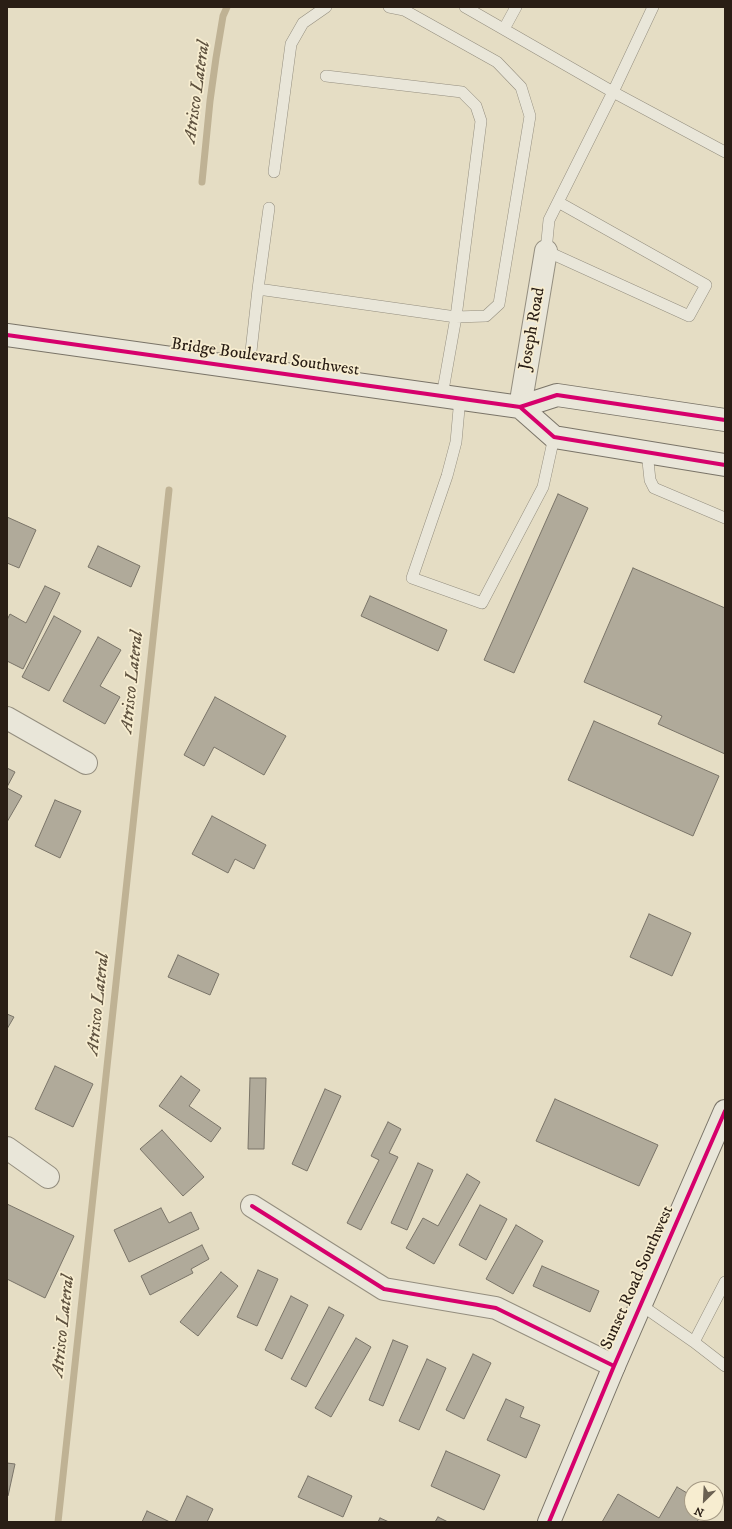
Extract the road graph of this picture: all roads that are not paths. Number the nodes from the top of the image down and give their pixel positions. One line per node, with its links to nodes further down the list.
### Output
1 (326, 7): 10 (lane)
2 (389, 7): 15 (lane)
3 (465, 7): 6 (lane)
4 (516, 7): 6 (lane)
5 (653, 7): 8 (lane)
6 (504, 29): 8 (lane)
7 (326, 76): 15 (lane)
8 (613, 92): 9 (lane); 11 (lane)
9 (725, 152)
10 (274, 172)
11 (558, 202): 13 (lane); 13 (lane)
12 (269, 208): 14 (lane)
13 (546, 251): 19 (street, Joseph Road)
14 (258, 289): 15 (lane); 17 (lane)
15 (456, 317): 18 (lane)
16 (7, 335): 17 (street, Bridge Boulevard Southwest)
17 (249, 369): 18 (street, Bridge Boulevard Southwest)
18 (451, 397): 19 (street, Bridge Boulevard Southwest); 21 (lane)
19 (520, 407): 20 (street, Bridge Boulevard Southwest); 21 (street)
20 (725, 420)
21 (554, 437): 22 (street)
22 (647, 452): 23 (street); 24 (lane)
23 (725, 465)
24 (725, 518)
25 (7, 718): 26 (street)
26 (86, 763)
27 (725, 1112): 32 (street, Sunset Road Southwest)
28 (7, 1148): 29 (street)
29 (48, 1177)
30 (252, 1206): 34 (street)
31 (725, 1282): 33 (lane)
32 (641, 1305): 33 (lane); 34 (street, Sunset Road Southwest)
33 (694, 1342): 35 (lane)
34 (614, 1366): 36 (street, Sunset Road Southwest)
35 (725, 1366)
36 (549, 1522)

